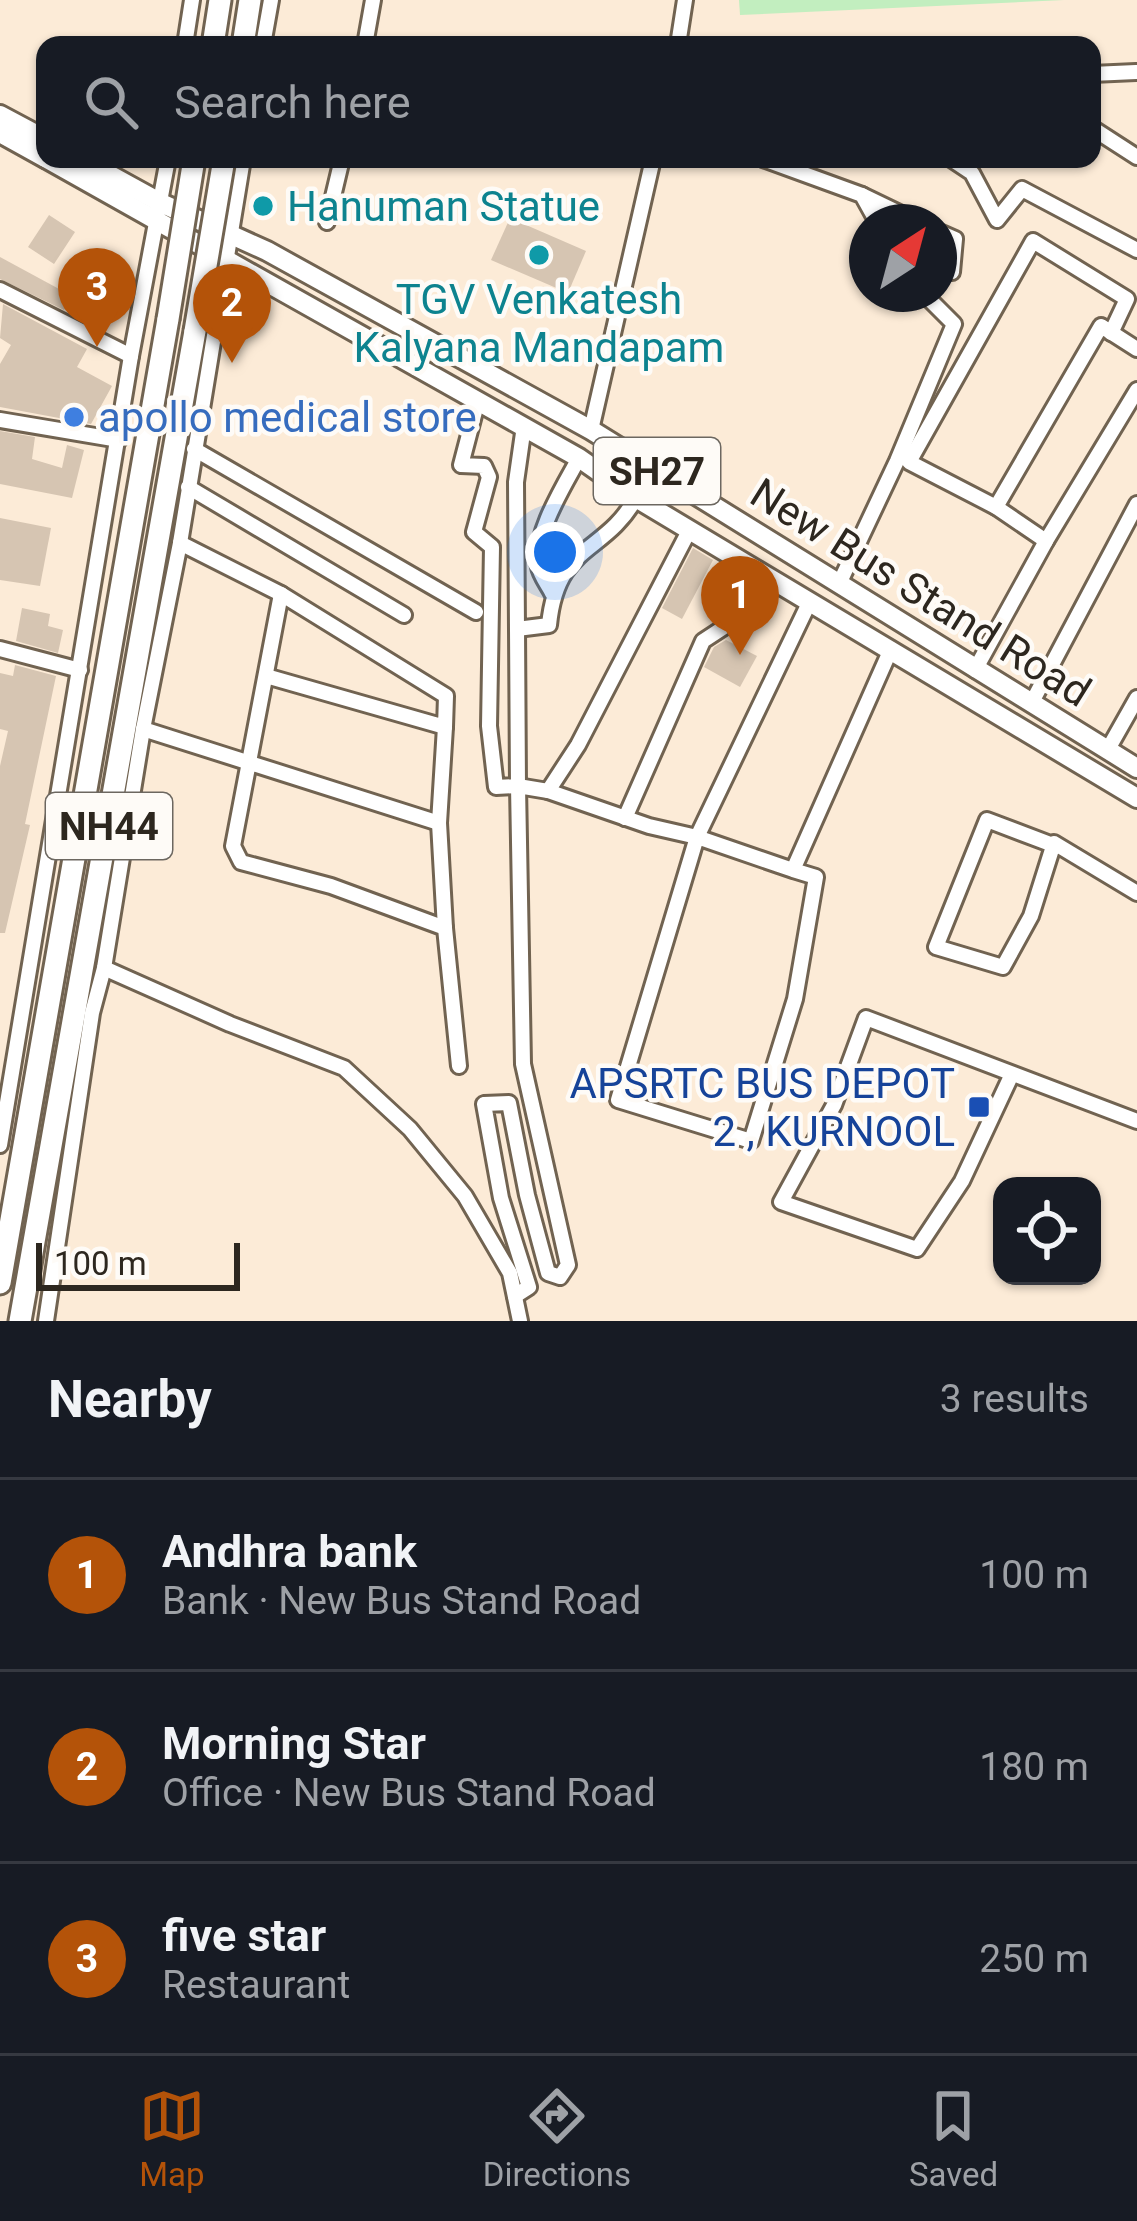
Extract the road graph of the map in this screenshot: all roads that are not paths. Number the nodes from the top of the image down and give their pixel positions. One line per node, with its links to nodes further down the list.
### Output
1 (192, 0): 7 (street)
2 (220, 0): 8 (highway)
3 (250, 0): 9 (highway)
4 (271, 0): 10 (street)
5 (373, 0): 11 (street)
6 (686, 0): 12 (street)
7 (186, 36)
8 (214, 36)
9 (244, 36)
10 (265, 36)
11 (367, 36)
12 (680, 36)
13 (1136, 71): 14 (street)
14 (1101, 73)
15 (0, 115): 17 (main road)
16 (0, 133): 19 (main road, SH27)
17 (36, 134)
18 (1101, 134): 20 (street)
19 (36, 153)
20 (1137, 157)
21 (65, 168): 34 (main road, SH27)
22 (94, 168): 34 (main road, SH27)
23 (167, 168): 34 (street)
24 (193, 168): 96 (highway, NH44, bridge)
25 (222, 168): 98 (highway, NH44, bridge)
26 (241, 168): 36 (street)
27 (340, 168): 35 (street)
28 (651, 168): 48 (street)
29 (788, 168): 31 (street)
30 (964, 168): 37 (street)
31 (862, 195): 32 (street); 33 (street)
32 (867, 204)
33 (881, 204)
34 (160, 213): 36 (main road, New Bus Stand Road / SH27); 38 (main road, SH27); 43 (street)
35 (327, 222)
36 (230, 233): 38 (street); 48 (main road, New Bus Stand Road / SH27)
37 (1137, 250)
38 (226, 257): 45 (main road, New Bus Stand Road / SH27); 50 (street)
39 (0, 290): 43 (street)
40 (942, 312): 60 (street)
41 (1111, 333): 42 (street); 55 (street); 55 (street)
42 (1137, 349)
43 (131, 356): 49 (street)
44 (1137, 390): 57 (street)
45 (478, 400): 47 (main road, New Bus Stand Road / SH27); 80 (street)
46 (0, 420): 49 (street)
47 (524, 426): 51 (main road, New Bus Stand Road / SH27); 66 (street)
48 (591, 430): 60 (main road, New Bus Stand Road / SH27)
49 (118, 440): 69 (street)
50 (194, 449): 52 (street); 64 (street)
51 (579, 458): 53 (main road, New Bus Stand Road / SH27); 61 (street)
52 (188, 487): 58 (street); 65 (street)
53 (636, 498): 56 (main road, New Bus Stand Road / SH27); 61 (street)
54 (1137, 504): 73 (street)
55 (996, 507): 57 (street)
56 (689, 529): 59 (main road, New Bus Stand Road / SH27); 81 (street)
57 (1046, 541): 70 (street)
58 (179, 543): 62 (street); 75 (street)
59 (759, 571): 63 (main road, New Bus Stand Road / SH27); 83 (street)
60 (839, 584): 70 (main road, New Bus Stand Road / SH27)
61 (552, 592): 66 (street)
62 (281, 594): 71 (street); 74 (street)
63 (810, 601): 68 (main road, New Bus Stand Road / SH27); 85 (street)
64 (476, 612)
65 (404, 615)
66 (517, 629): 80 (street)
67 (0, 649): 69 (street)
68 (891, 649): 79 (main road, New Bus Stand Road / SH27); 87 (street)
69 (80, 670): 93 (street)
70 (975, 670): 73 (main road, New Bus Stand Road / SH27)
71 (266, 676): 74 (street); 77 (street)
72 (1137, 698): 76 (street)
73 (1030, 704): 76 (main road, New Bus Stand Road / SH27)
74 (445, 727): 84 (street)
75 (142, 729): 77 (street); 90 (street)
76 (1107, 751): 78 (main road, New Bus Stand Road / SH27); 79 (main road)
77 (248, 763): 84 (street); 89 (street)
78 (1137, 768)
79 (1095, 772): 82 (main road, New Bus Stand Road / SH27)
80 (518, 786): 81 (street); 97 (street)
81 (548, 791): 83 (street)
82 (1137, 798)
83 (625, 818): 85 (street)
84 (439, 823): 89 (street)
85 (697, 837): 87 (street); 87 (street)
86 (1053, 845): 86 (street); 88 (street)
87 (793, 870)
88 (1137, 892)
89 (445, 928): 91 (street)
90 (104, 968): 97 (street); 99 (street)
91 (459, 1066)
92 (1012, 1074): 92 (street); 94 (street)
93 (3, 1101): 95 (street)
94 (1137, 1121)
95 (0, 1145)
96 (0, 1282)
97 (515, 1296): 100 (street)
98 (20, 1321)
99 (46, 1321)
100 (520, 1321)

